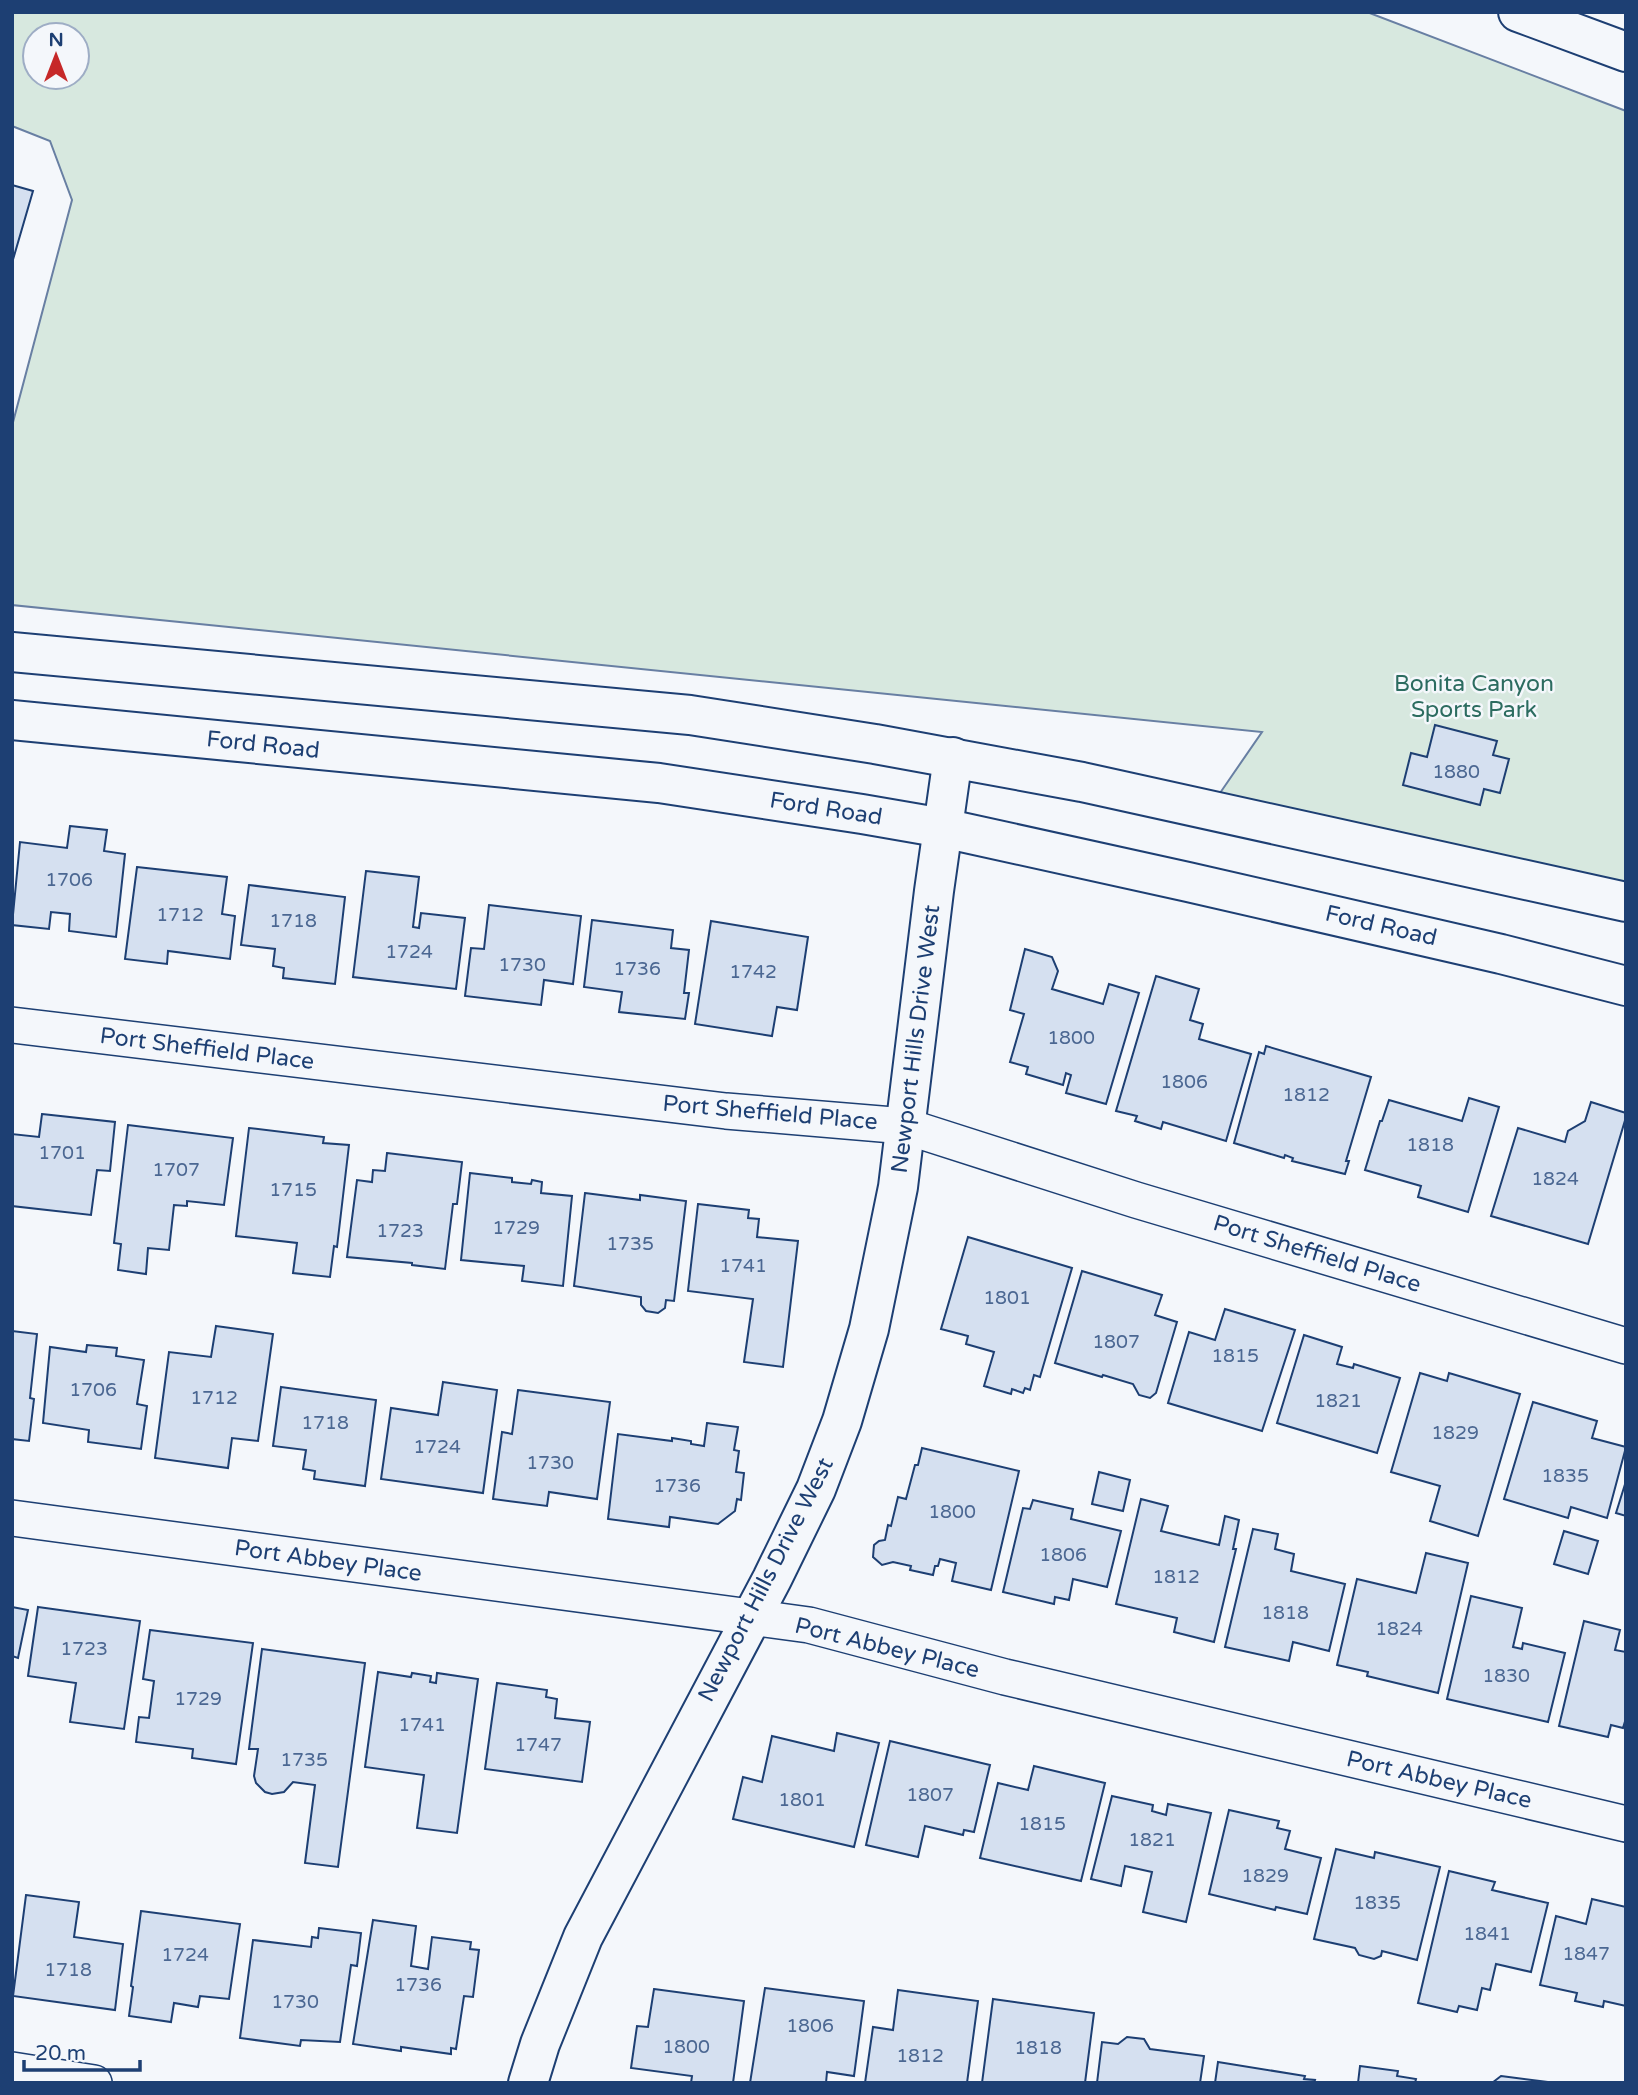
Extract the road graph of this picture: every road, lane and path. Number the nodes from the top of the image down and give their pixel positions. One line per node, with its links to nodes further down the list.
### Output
1 (1518, 12): 2 (street)
2 (1626, 52)
3 (12, 652): 5 (street)
4 (12, 720): 6 (street, Ford Road)
5 (953, 757): 6 (street, Newport Hills Drive West); 7 (street)
6 (943, 828): 8 (street, Ford Road); 10 (street, Newport Hills Drive West)
7 (1626, 902)
8 (1626, 986)
9 (12, 1026): 10 (street, Port Sheffield Place)
10 (905, 1126): 11 (street, Port Sheffield Place); 13 (street, Newport Hills Drive West)
11 (1626, 1346)
12 (12, 1518): 13 (street, Port Abbey Place)
13 (751, 1618): 14 (street, Port Abbey Place); 17 (street, Newport Hills Drive West)
14 (1626, 1824)
15 (12, 2070): 16 (street)
16 (94, 2083)
17 (528, 2083)

